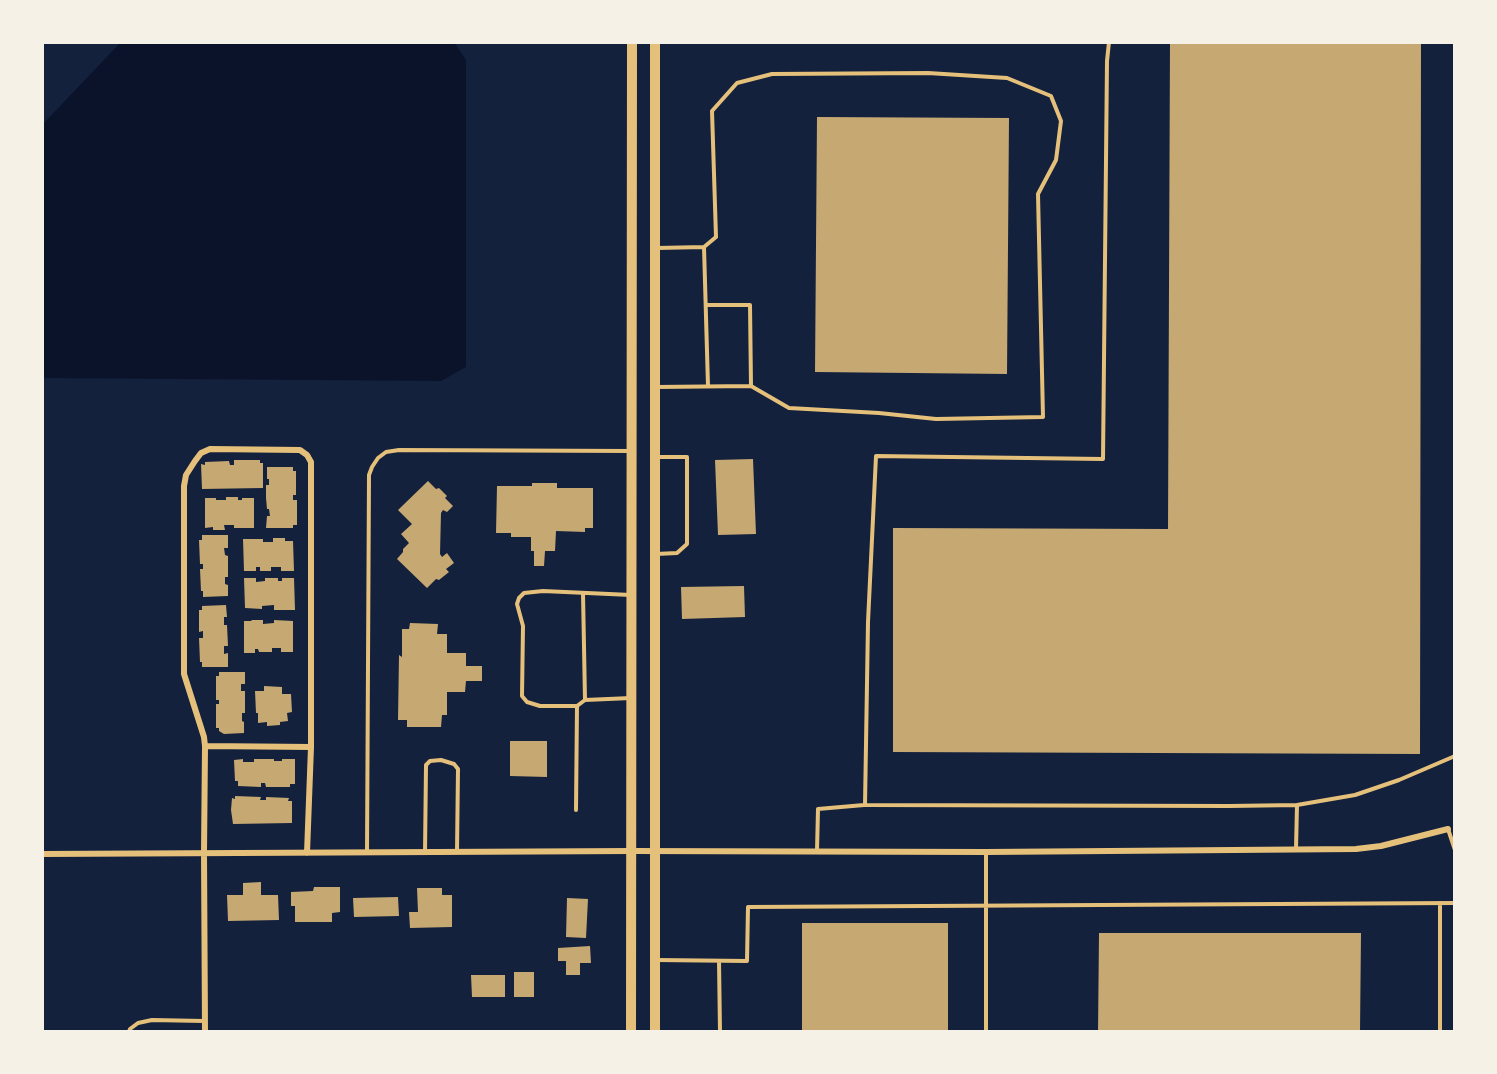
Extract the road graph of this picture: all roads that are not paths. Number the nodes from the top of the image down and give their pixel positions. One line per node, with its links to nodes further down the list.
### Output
1 (632, 42): 10 (main road)
2 (656, 42): 5 (main road)
3 (1109, 42): 21 (lane)
4 (704, 247): 5 (lane); 6 (lane); 8 (lane)
5 (655, 248): 9 (main road)
6 (706, 306): 7 (lane); 8 (lane)
7 (708, 386): 8 (lane); 9 (lane)
8 (751, 386)
9 (655, 387): 11 (main road)
10 (632, 451): 14 (main road); 33 (lane)
11 (655, 457): 12 (main road); 12 (lane)
12 (655, 554): 28 (main road)
13 (583, 593): 14 (lane); 16 (lane); 17 (lane)
14 (632, 595): 15 (main road)
15 (632, 698): 16 (lane); 27 (main road)
16 (585, 700): 17 (lane)
17 (577, 706): 23 (lane)
18 (205, 746): 19 (street); 19 (street); 31 (street)
19 (311, 747): 32 (street)
20 (1455, 756): 22 (lane)
21 (865, 805): 22 (lane); 29 (lane)
22 (1297, 805): 25 (lane)
23 (576, 810)
24 (1448, 828): 25 (street); 26 (lane)
25 (1296, 850): 30 (street)
26 (1455, 850)
27 (632, 851): 28 (street); 35 (street); 46 (main road)
28 (655, 851): 29 (street); 40 (main road)
29 (817, 852): 30 (street)
30 (986, 852): 39 (lane)
31 (204, 853): 32 (street); 36 (street); 42 (street)
32 (307, 853): 33 (street)
33 (367, 853): 34 (street)
34 (425, 853): 35 (street); 35 (lane)
35 (457, 853)
36 (42, 854)
37 (1440, 903): 38 (lane); 39 (lane); 50 (lane)
38 (1455, 903)
39 (986, 906): 41 (lane); 49 (lane)
40 (655, 960): 41 (lane); 47 (main road)
41 (719, 961): 48 (lane)
42 (205, 1021): 43 (lane); 44 (street)
43 (129, 1032)
44 (205, 1032)
45 (607, 1032): 46 (lane)
46 (631, 1032)
47 (655, 1032)
48 (720, 1032)
49 (986, 1032)
50 (1440, 1032)

